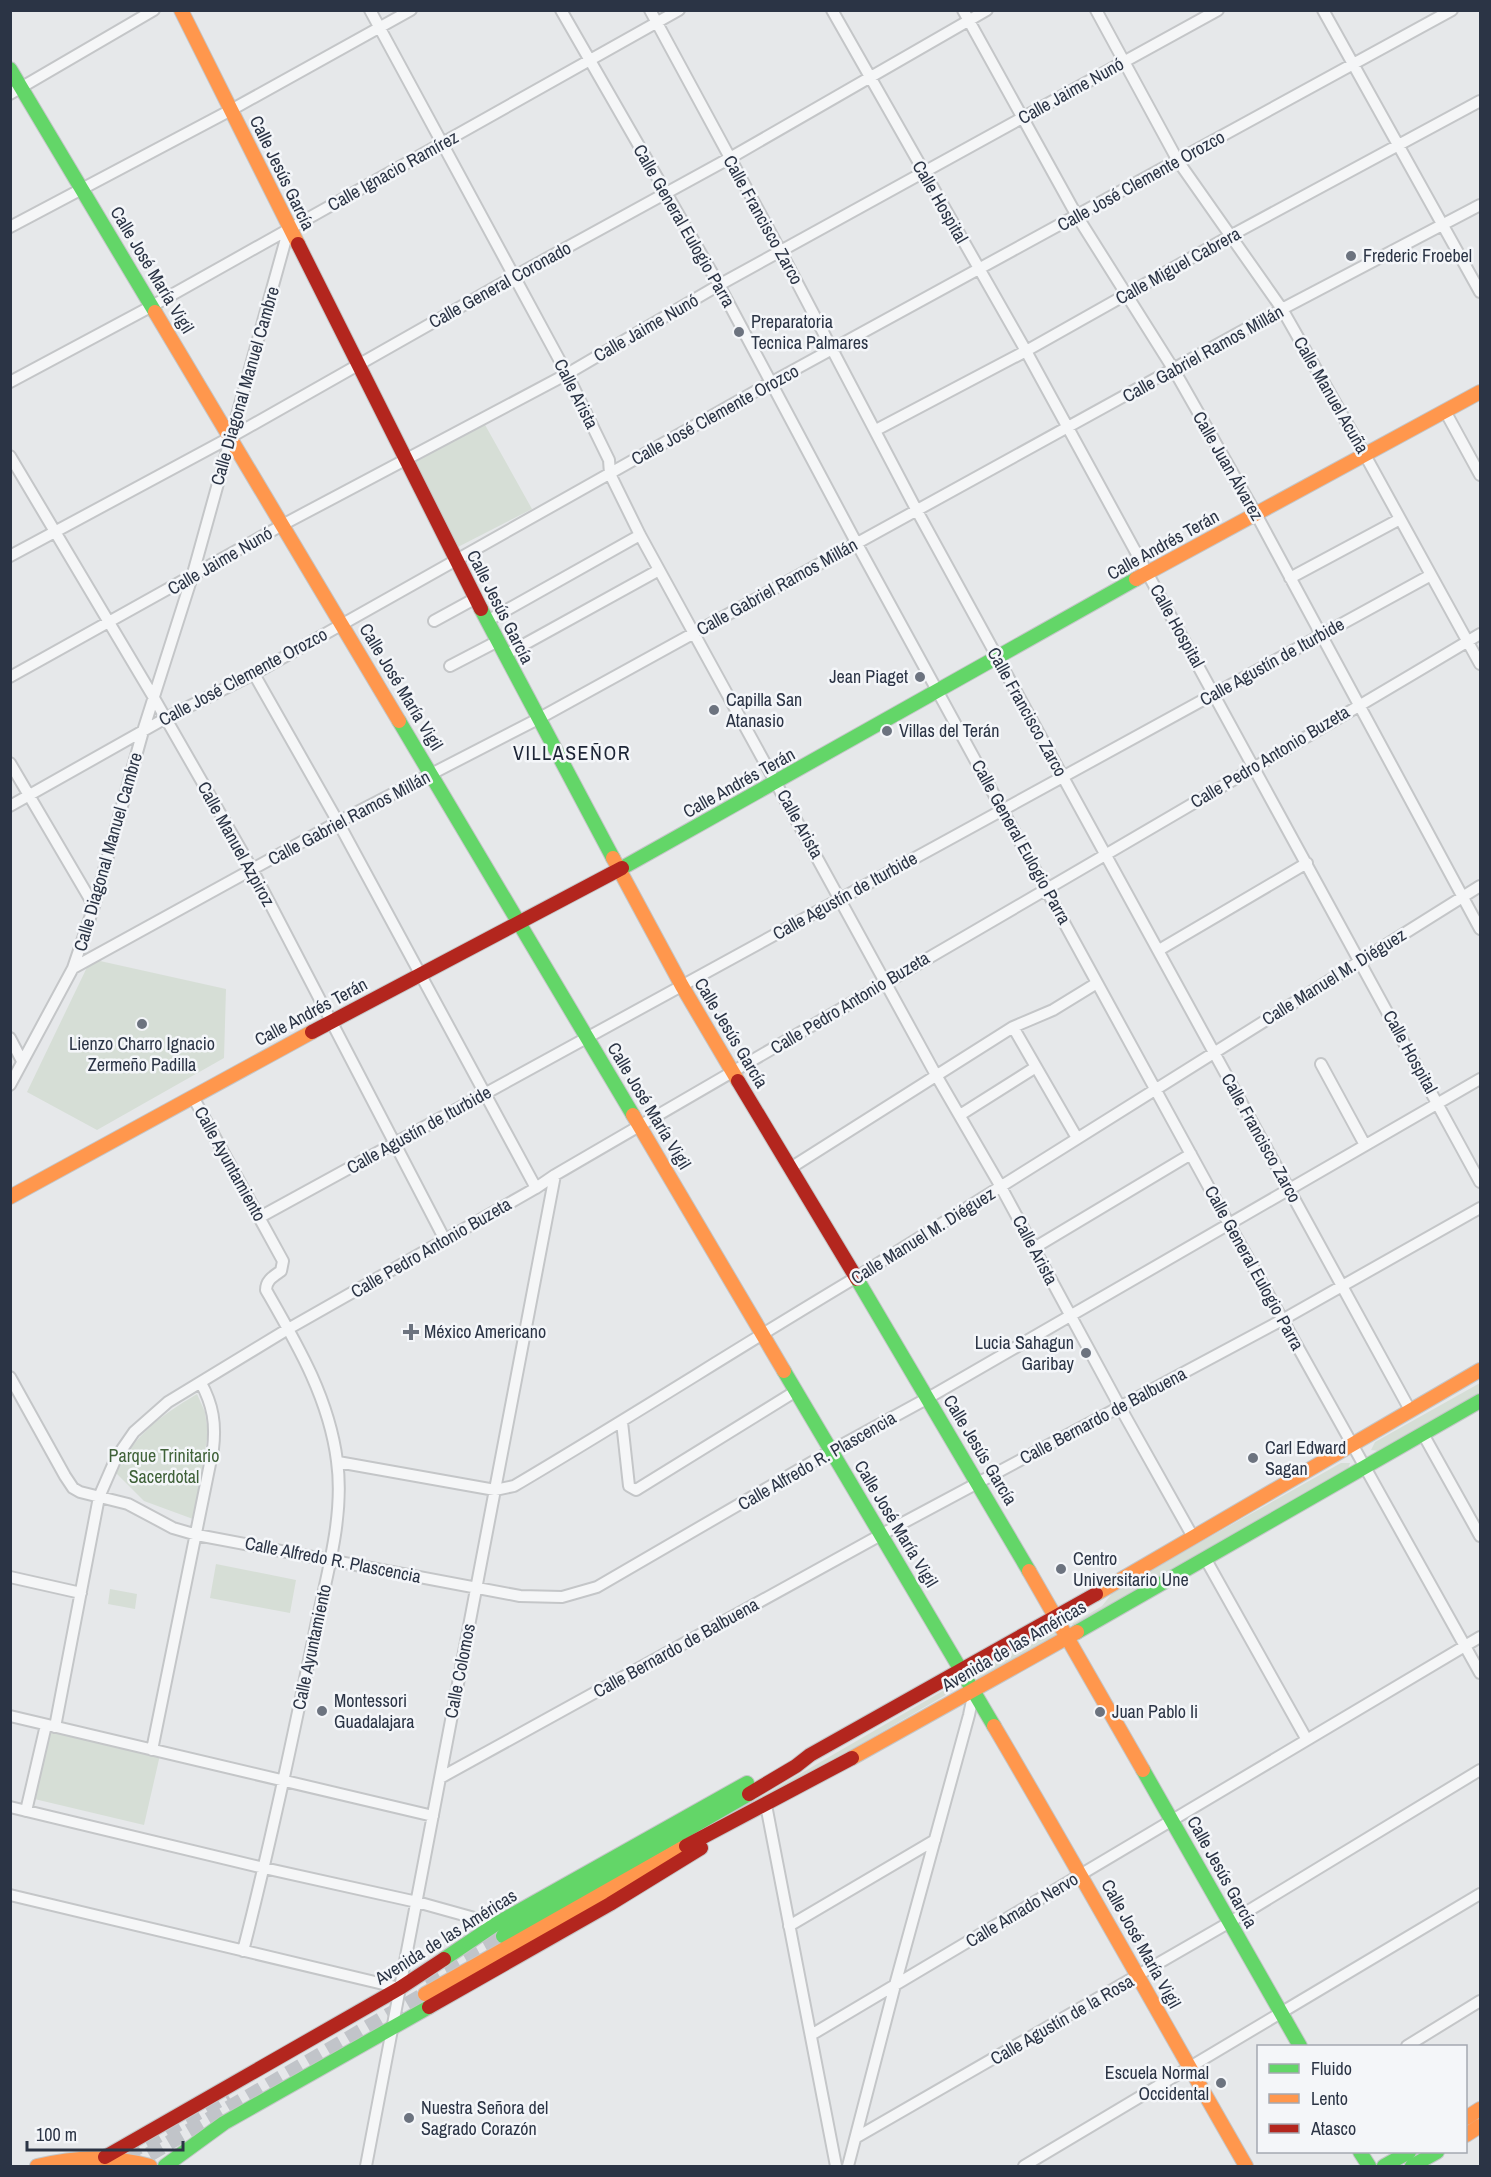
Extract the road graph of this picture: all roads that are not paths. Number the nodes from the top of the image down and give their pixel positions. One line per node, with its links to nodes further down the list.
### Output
1 (154, 10): 22 (street)
2 (181, 10): 24 (street, Calle Jesús García)
3 (370, 10): 16 (street, Calle Arista)
4 (411, 10): 16 (street)
5 (561, 10): 17 (street, Calle General Eulogio Parra)
6 (650, 10): 15 (street, Calle Francisco Zarco)
7 (680, 10): 15 (street, Calle Ignacio Ramírez)
8 (832, 10): 21 (street, Calle Hospital)
9 (987, 10): 14 (street, Calle General Coronado)
10 (1096, 10): 18 (street, Calle Manuel Acuña)
11 (1218, 10): 18 (street, Calle Jaime Nunó)
12 (1323, 10): 19 (street)
13 (1452, 10): 19 (street, Calle José Clemente Orozco)
14 (966, 16): 21 (street, Calle General Coronado); 25 (street, Calle Juan Álvarez)
15 (657, 23): 17 (street, Calle Ignacio Ramírez); 28 (street, Calle Francisco Zarco)
16 (379, 27): 24 (street); 26 (street, Calle Arista)
17 (590, 62): 26 (street, Calle Ignacio Ramírez); 32 (street, Calle General Eulogio Parra)
18 (1124, 62): 25 (street, Calle Jaime Nunó); 29 (street, Calle Manuel Acuña)
19 (1353, 66): 27 (street); 29 (street, Calle José Clemente Orozco)
20 (10, 69): 22 (street, Calle José María Vigil)
21 (869, 77): 28 (street, Calle General Coronado); 30 (street, Calle Hospital)
22 (16, 91): 31 (street, Calle José María Vigil)
23 (1480, 101): 27 (street, Calle Miguel Cabrera)
24 (231, 110): 31 (street); 37 (street, Calle Jesús García)
25 (1023, 118): 30 (street, Calle Jaime Nunó); 34 (street, Calle Juan Álvarez)
26 (443, 144): 37 (street, Calle Ignacio Ramírez); 41 (street, Calle Arista)
27 (1398, 147): 36 (street); 38 (street, Calle Miguel Cabrera)
28 (730, 159): 32 (street, Calle General Coronado); 39 (street, Calle Francisco Zarco)
29 (1178, 161): 34 (street, Calle José Clemente Orozco); 38 (street, Calle Manuel Acuña)
30 (923, 172): 39 (street, Calle Jaime Nunó); 40 (street, Calle Hospital)
31 (81, 188): 35 (street); 45 (street, Calle José María Vigil)
32 (666, 192): 41 (street, Calle General Coronado); 42 (street, Calle General Eulogio Parra)
33 (1480, 205): 36 (street, Calle Gabriel Ramos Millán)
34 (1077, 216): 40 (street, Calle José Clemente Orozco); 44 (street, Calle Juan Álvarez)
35 (10, 226)
36 (1443, 226): 43 (street); 46 (street, Calle Gabriel Ramos Millán)
37 (289, 228): 45 (street, Calle Ignacio Ramírez); 49 (street, Calle Jesús García); 58 (street, Calle Diagonal Manuel Cambre)
38 (1230, 236): 44 (street, Calle Miguel Cabrera); 46 (street, Calle Manuel Acuña)
39 (781, 252): 42 (street, Calle Jaime Nunó); 47 (street, Calle Francisco Zarco)
40 (979, 270): 47 (street, Calle José Clemente Orozco); 48 (street, Calle Hospital)
41 (513, 277): 49 (street, Calle General Coronado); 51 (street, Calle Arista)
42 (719, 285): 51 (street, Calle Jaime Nunó); 53 (street, Calle General Eulogio Parra)
43 (1480, 292)
44 (1125, 295): 48 (street, Calle Miguel Cabrera); 50 (street, Calle Juan Álvarez)
45 (152, 306): 52 (street, Calle Ignacio Ramírez); 58 (street, Calle José María Vigil)
46 (1282, 309): 50 (street, Calle Gabriel Ramos Millán); 59 (street, Calle Manuel Acuña)
47 (832, 349): 53 (street, Calle José Clemente Orozco); 57 (street, Calle Francisco Zarco)
48 (1026, 351): 56 (street, Calle Hospital); 57 (street, Calle Miguel Cabrera)
49 (358, 366): 58 (street, Calle General Coronado); 61 (street, Calle Jesús García)
50 (1174, 370): 56 (street, Calle Gabriel Ramos Millán); 65 (street, Calle Juan Álvarez)
51 (567, 374): 61 (street, Calle Jaime Nunó); 62 (street, Calle Arista)
52 (10, 382)
53 (772, 382): 62 (street, Calle José Clemente Orozco); 70 (street, Calle General Eulogio Parra)
54 (1480, 392): 55 (street, Calle Andrés Terán)
55 (1444, 411): 59 (street, Calle Andrés Terán); 63 (street)
56 (1068, 428): 64 (street, Calle Gabriel Ramos Millán); 74 (street, Calle Hospital)
57 (876, 430): 64 (street, Calle Francisco Zarco)
58 (231, 437): 67 (street, Calle José María Vigil); 68 (street, Calle General Coronado); 76 (street, Calle Diagonal Manuel Cambre)
59 (1365, 455): 65 (street, Calle Andrés Terán); 66 (street, Calle Manuel Acuña)
60 (10, 456): 68 (street, Calle Manuel Azpiroz)
61 (406, 459): 67 (street, Calle Jaime Nunó); 72 (street, Calle Jesús García)
62 (610, 474): 69 (street, Calle Arista); 72 (street, Calle José Clemente Orozco)
63 (1480, 475)
64 (916, 509): 70 (street, Calle Gabriel Ramos Millán); 89 (street, Calle Francisco Zarco)
65 (1256, 514): 74 (street, Calle Andrés Terán); 77 (street, Calle Juan Álvarez)
66 (1400, 519): 75 (street, Calle Manuel Acuña); 77 (street)
67 (283, 525): 76 (street, Calle Jaime Nunó); 82 (street, Calle José María Vigil)
68 (55, 531): 71 (street, Calle General Coronado); 81 (street, Calle Manuel Azpiroz)
69 (640, 535): 73 (street, Calle Arista); 80 (street)
70 (857, 544): 83 (street, Calle Gabriel Ramos Millán); 94 (street, Calle General Eulogio Parra)
71 (10, 556)
72 (456, 560): 78 (street, Calle Jesús García); 82 (street, Calle José Clemente Orozco)
73 (659, 570): 83 (street, Calle Arista); 88 (street)
74 (1148, 573): 89 (street, Calle Andrés Terán); 95 (street, Calle Hospital)
75 (1431, 575): 85 (street, Calle Agustín de Iturbide); 87 (street, Calle Manuel Acuña)
76 (192, 577): 81 (street, Calle Jaime Nunó); 96 (street, Calle Diagonal Manuel Cambre)
77 (1290, 578): 85 (street, Calle Juan Álvarez)
78 (476, 598): 79 (street); 80 (street, Calle Jesús García)
79 (434, 621)
80 (487, 621): 86 (street, Calle Jesús García)
81 (110, 622): 93 (street, Calle Jaime Nunó); 96 (street, Calle Manuel Azpiroz)
82 (341, 624): 92 (street, Calle José Clemente Orozco); 103 (street, Calle José María Vigil)
83 (694, 633): 99 (street, Calle Gabriel Ramos Millán); 105 (street, Calle Arista)
84 (1480, 634): 87 (street, Calle Pedro Antonio Buzeta)
85 (1322, 635): 95 (street, Calle Agustín de Iturbide); 97 (street, Calle Juan Álvarez)
86 (498, 641): 88 (street, Calle Jesús García); 91 (street)
87 (1468, 641): 90 (street, Calle Manuel Acuña); 97 (street, Calle Pedro Antonio Buzeta)
88 (505, 655): 99 (street, Calle Jesús García)
89 (997, 658): 94 (street, Calle Andrés Terán); 104 (street, Calle Francisco Zarco)
90 (1480, 664)
91 (450, 666)
92 (254, 674): 98 (street, Calle José Clemente Orozco); 109 (street)
93 (10, 677)
94 (939, 691): 105 (street, Calle Andrés Terán); 108 (street, Calle General Eulogio Parra)
95 (1214, 694): 102 (street, Calle Hospital); 104 (street, Calle Agustín de Iturbide)
96 (154, 698): 98 (street, Calle Manuel Azpiroz); 100 (street, Calle Diagonal Manuel Cambre)
97 (1358, 705): 102 (street, Calle Pedro Antonio Buzeta); 116 (street, Calle Juan Álvarez)
98 (166, 718): 100 (street, Calle José Clemente Orozco); 112 (street, Calle Manuel Azpiroz)
99 (538, 719): 103 (street, Calle Gabriel Ramos Millán); 113 (street, Calle Jesús García)
100 (143, 731): 106 (street, Calle José Clemente Orozco); 118 (street, Calle Diagonal Manuel Cambre)
101 (10, 763): 106 (street)
102 (1253, 767): 110 (street, Calle Pedro Antonio Buzeta); 111 (street, Calle Hospital)
103 (432, 774): 109 (street, Calle Gabriel Ramos Millán); 119 (street, Calle José María Vigil)
104 (1062, 777): 108 (street, Calle Agustín de Iturbide); 110 (street, Calle Francisco Zarco)
105 (777, 783): 113 (street, Calle Andrés Terán); 117 (street, Calle Arista)
106 (29, 795): 107 (street, Calle José Clemente Orozco); 118 (street)
107 (10, 806)
108 (1002, 810): 115 (street, Calle General Eulogio Parra); 117 (street, Calle Agustín de Iturbide)
109 (338, 822): 112 (street, Calle Gabriel Ramos Millán); 124 (street)
110 (1106, 853): 115 (street, Calle Pedro Antonio Buzeta); 121 (street, Calle Francisco Zarco)
111 (1307, 863): 121 (street); 122 (street, Calle Hospital)
112 (252, 869): 123 (street, Calle Gabriel Ramos Millán); 128 (street, Calle Manuel Azpiroz)
113 (618, 870): 119 (street, Calle Andrés Terán); 127 (street, Calle Jesús García)
114 (1480, 886): 116 (street, Calle Manuel M. Diéguez)
115 (1046, 888): 125 (street, Calle Pedro Antonio Buzeta); 126 (street, Calle General Eulogio Parra)
116 (1463, 897): 120 (street, Calle Juan Álvarez); 122 (street, Calle Manuel M. Diéguez)
117 (841, 898): 125 (street, Calle Arista); 127 (street, Calle Agustín de Iturbide)
118 (94, 906): 123 (street, Calle Diagonal Manuel Cambre)
119 (519, 921): 124 (street, Calle Andrés Terán); 130 (street, Calle José María Vigil)
120 (1480, 929)
121 (1159, 950): 132 (street, Calle Francisco Zarco)
122 (1360, 961): 132 (street, Calle Manuel M. Diéguez); 143 (street, Calle Hospital)
123 (73, 968): 133 (street, Calle Diagonal Manuel Cambre)
124 (419, 974): 128 (street, Calle Andrés Terán); 141 (street)
125 (885, 981): 136 (street, Calle Pedro Antonio Buzeta); 137 (street, Calle Arista)
126 (1098, 983): 129 (street); 140 (street, Calle General Eulogio Parra)
127 (681, 986): 130 (street, Calle Agustín de Iturbide); 136 (street, Calle Jesús García)
128 (332, 1022): 142 (street, Calle Andrés Terán); 147 (street, Calle Manuel Azpiroz)
129 (1013, 1027): 135 (street); 137 (street)
130 (588, 1037): 141 (street, Calle Agustín de Iturbide); 145 (street, Calle José María Vigil)
131 (11, 1042): 133 (street)
132 (1214, 1052): 140 (street, Calle Manuel M. Diéguez); 155 (street, Calle Francisco Zarco)
133 (22, 1061): 139 (street, Calle Diagonal Manuel Cambre)
134 (1321, 1064): 148 (street)
135 (1036, 1067): 144 (street); 146 (street)
136 (734, 1072): 145 (street, Calle Pedro Antonio Buzeta); 150 (street, Calle Jesús García)
137 (936, 1075): 144 (street, Calle Arista); 150 (street)
138 (1480, 1078): 143 (street, Calle Alfredo R. Plascencia)
139 (10, 1085)
140 (1156, 1089): 146 (street, Calle Manuel M. Diéguez); 149 (street, Calle General Eulogio Parra)
141 (486, 1093): 147 (street, Calle Agustín de Iturbide); 154 (street)
142 (193, 1097): 156 (street, Calle Andrés Terán); 158 (street, Calle Ayuntamiento)
143 (1437, 1103): 148 (street, Calle Alfredo R. Plascencia); 152 (street, Calle Hospital)
144 (960, 1115): 153 (street, Calle Arista)
145 (640, 1126): 151 (street, Calle Pedro Antonio Buzeta); 167 (street, Calle José María Vigil)
146 (1077, 1138): 153 (street, Calle Manuel M. Diéguez)
147 (395, 1143): 158 (street, Calle Agustín de Iturbide); 160 (street, Calle Manuel Azpiroz)
148 (1365, 1145): 155 (street, Calle Alfredo R. Plascencia)
149 (1191, 1154): 159 (street, Calle General Eulogio Parra); 161 (street)
150 (792, 1167): 162 (street, Calle Jesús García)
151 (555, 1175): 154 (street, Calle Pedro Antonio Buzeta); 183 (street, Calle Colomos)
152 (1480, 1182)
153 (1001, 1187): 161 (street, Calle Arista); 162 (street, Calle Manuel M. Diéguez)
154 (536, 1188): 160 (street, Calle Pedro Antonio Buzeta)
155 (1289, 1189): 159 (street, Calle Alfredo R. Plascencia); 163 (street, Calle Francisco Zarco)
156 (10, 1197)
157 (1480, 1208): 163 (street, Calle Bernardo de Balbuena)
158 (260, 1217): 166 (street, Calle Ayuntamiento)
159 (1229, 1224): 164 (street, Calle Alfredo R. Plascencia); 165 (street, Calle General Eulogio Parra)
160 (445, 1240): 166 (street, Calle Pedro Antonio Buzeta)
161 (1034, 1248): 164 (street, Calle Arista)
162 (855, 1278): 167 (street, Calle Manuel M. Diéguez); 172 (street, Calle Jesús García)
163 (1342, 1286): 165 (street, Calle Bernardo de Balbuena); 175 (street, Calle Francisco Zarco)
164 (1071, 1315): 172 (street, Calle Alfredo R. Plascencia); 174 (street, Calle Arista)
165 (1282, 1320): 174 (street, Calle Bernardo de Balbuena); 178 (street, Calle General Eulogio Parra)
166 (288, 1329): 170 (street, Calle Pedro Antonio Buzeta); 180 (street, Calle Ayuntamiento)
167 (762, 1333): 171 (street, Calle José María Vigil); 176 (street, Calle Manuel M. Diéguez)
168 (1480, 1370): 175 (street, Avenida de las Américas)
169 (10, 1377): 184 (street, Calle Alfredo R. Plascencia)
170 (201, 1383): 184 (street, Calle Pedro Antonio Buzeta); 185 (street)
171 (796, 1391): 176 (street); 179 (street, Calle José María Vigil)
172 (928, 1398): 179 (street, Calle Alfredo R. Plascencia); 182 (street, Calle Jesús García)
173 (1480, 1401): 177 (street, Avenida de las Américas)
174 (1120, 1407): 182 (street, Calle Bernardo de Balbuena); 188 (street, Calle Arista)
175 (1410, 1410): 178 (street, Avenida de las Américas)
176 (622, 1422): 183 (street, Calle Manuel M. Diéguez)
177 (1424, 1434): 181 (street, Avenida de las Américas); 187 (street)
178 (1351, 1445): 181 (street, Calle General Eulogio Parra); 188 (street, Avenida de las Américas)
179 (831, 1451): 186 (street, Calle José María Vigil); 192 (street, Calle Alfredo R. Plascencia)
180 (338, 1462): 183 (street, Calle Manuel M. Diéguez); 189 (street, Calle Ayuntamiento)
181 (1364, 1467): 190 (street, Avenida de las Américas); 197 (street, Calle General Eulogio Parra)
182 (980, 1483): 186 (street, Calle Bernardo de Balbuena); 194 (street, Calle Jesús García)
183 (495, 1490): 192 (street, Calle Colomos)
184 (99, 1497): 185 (street, Calle Alfredo R. Plascencia); 193 (street, Calle Pedro Antonio Buzeta)
185 (197, 1535): 189 (street, Calle Alfredo R. Plascencia); 204 (street)
186 (881, 1535): 198 (street, Calle José María Vigil); 206 (street, Calle Bernardo de Balbuena)
187 (1480, 1536)
188 (1193, 1537): 194 (street, Avenida de las Américas)
189 (330, 1558): 192 (street, Calle Alfredo R. Plascencia); 207 (street, Calle Ayuntamiento)
190 (1205, 1558): 195 (street, Avenida de las Américas); 203 (street)
191 (10, 1577): 193 (street)
192 (477, 1587): 206 (street, Calle Colomos)
193 (81, 1593): 202 (street, Calle Pedro Antonio Buzeta)
194 (1056, 1616): 195 (street, Calle Jesús García); 198 (street, Avenida de las Américas)
195 (1068, 1636): 200 (street, Avenida de las Américas); 213 (street, Calle Jesús García)
196 (1480, 1637): 197 (street, Calle Amado Nervo)
197 (1465, 1647): 199 (street, Calle General Eulogio Parra); 203 (street, Calle Amado Nervo)
198 (962, 1671): 200 (street, Calle José María Vigil); 222 (street, Avenida de las Américas)
199 (1480, 1673)
200 (974, 1691): 208 (street, Avenida de las Américas); 214 (street); 216 (street, Calle José María Vigil)
201 (10, 1716): 202 (street)
202 (50, 1726): 204 (street); 210 (street, Calle Pedro Antonio Buzeta)
203 (1307, 1740): 213 (street, Calle Amado Nervo)
204 (152, 1750): 207 (street)
205 (1480, 1770): 220 (street, Calle Agustín de la Rosa)
206 (440, 1778): 212 (street, Calle Colomos)
207 (284, 1781): 212 (street); 215 (street, Calle Ayuntamiento)
208 (766, 1805): 211 (street, Avenida de las Américas); 221 (street)
209 (10, 1807): 210 (street)
210 (26, 1811): 215 (street)
211 (752, 1812): 227 (street, Avenida de las Américas); 230 (street, Avenida de las Américas)
212 (433, 1816): 219 (street, Calle Colomos)
213 (1172, 1820): 216 (street, Calle Amado Nervo); 220 (street, Calle Jesús García)
214 (935, 1840): 221 (street); 225 (street)
215 (264, 1868): 219 (street); 223 (street, Calle Ayuntamiento)
216 (1082, 1874): 224 (street, Calle José María Vigil); 225 (street, Calle Amado Nervo)
217 (1480, 1894): 229 (street)
218 (10, 1895): 223 (street)
219 (417, 1902): 222 (street); 226 (street, Calle Colomos)
220 (1230, 1922): 224 (street, Calle Agustín de la Rosa); 229 (street, Calle Jesús García)
221 (789, 1926): 231 (street)
222 (500, 1930): 226 (street, Avenida de las Américas)
223 (243, 1951): 226 (street)
224 (1137, 1977): 234 (street, Calle José María Vigil); 239 (street, Calle Agustín de la Rosa)
225 (895, 1985): 231 (street, Calle Amado Nervo); 239 (street)
226 (400, 1988): 230 (street, Calle Colomos); 243 (street, Avenida de las Américas)
227 (425, 1994)
228 (1480, 2001): 233 (street)
229 (1281, 2013): 232 (street, Calle Jesús García); 234 (street)
230 (393, 2027): 247 (street, Avenida de las Américas); 248 (street, Calle Colomos)
231 (811, 2035): 249 (street)
232 (1299, 2045)
233 (1409, 2045)
234 (1189, 2068): 251 (street); 252 (street, Calle José María Vigil)
235 (1480, 2109): 236 (street)
236 (1467, 2117)
237 (1480, 2126): 238 (street)
238 (1467, 2134)
239 (857, 2137): 250 (street)
240 (1361, 2153): 253 (street)
241 (1406, 2153): 254 (street)
242 (1434, 2153): 244 (street)
243 (105, 2157): 245 (street); 246 (street)
244 (1415, 2165)
245 (37, 2166)
246 (150, 2166)
247 (165, 2166)
248 (366, 2166)
249 (836, 2166)
250 (848, 2166)
251 (1024, 2166)
252 (1246, 2166)
253 (1369, 2166)
254 (1384, 2166)

